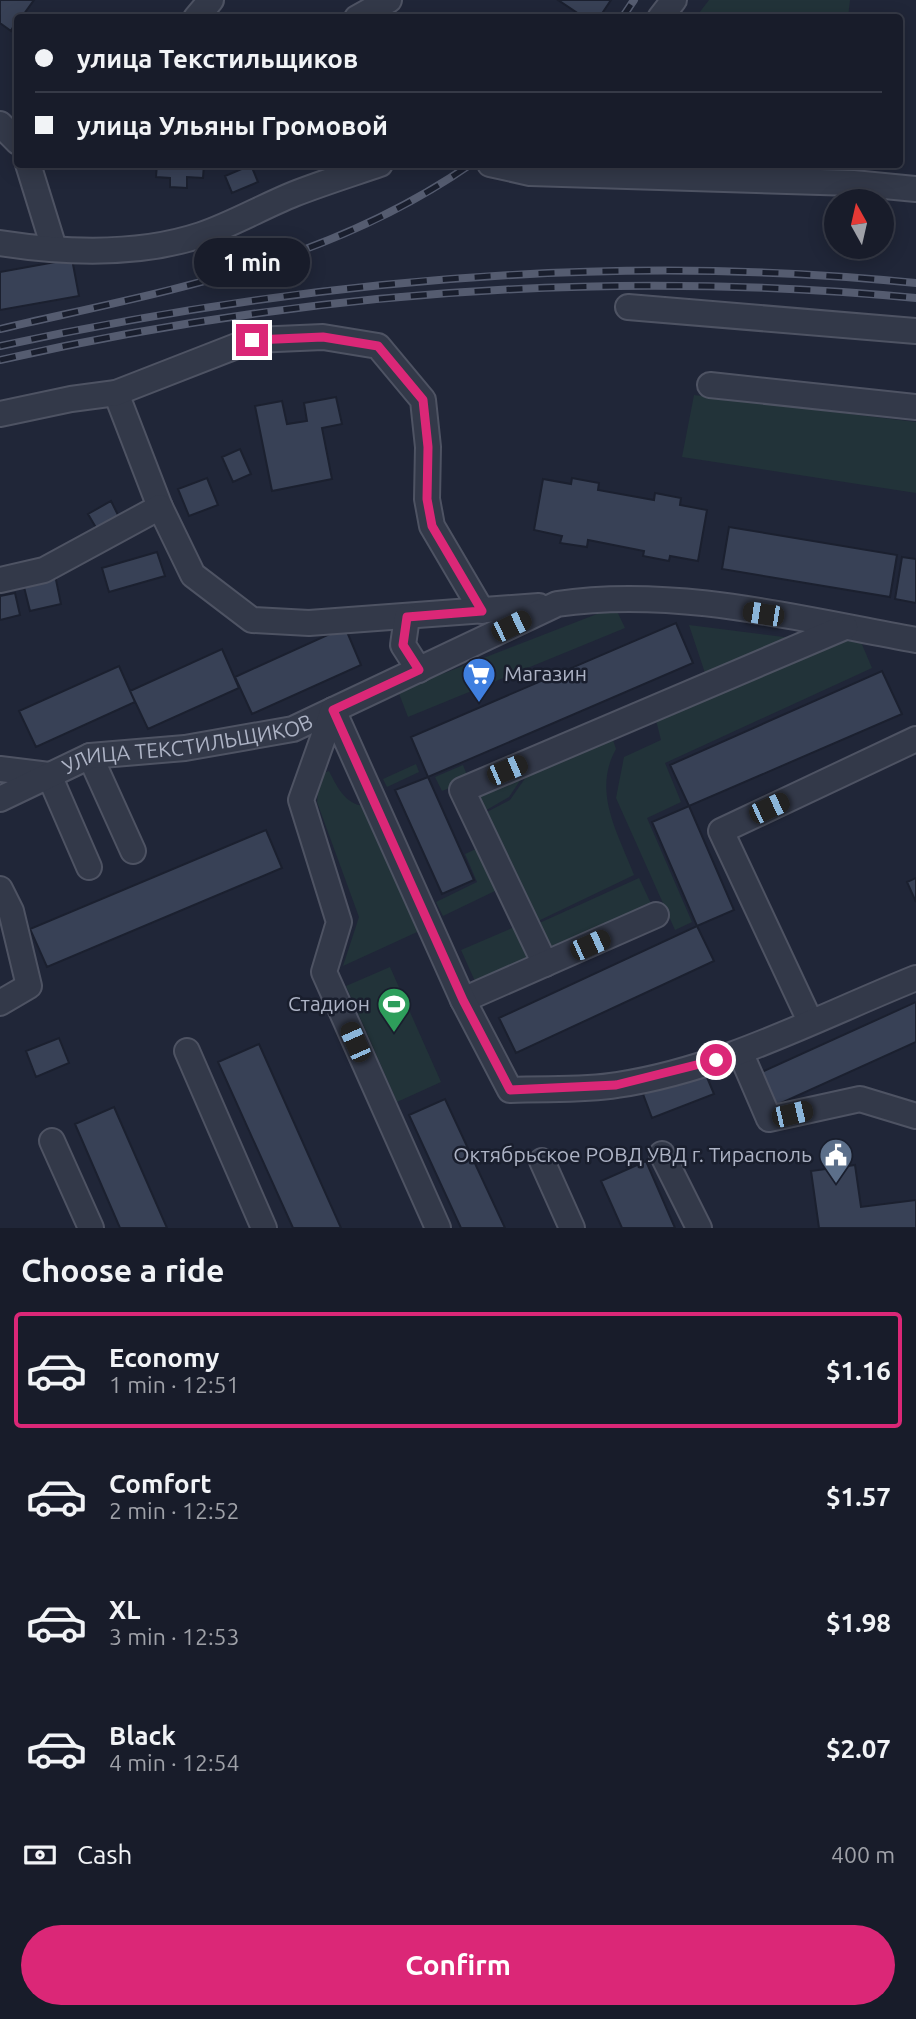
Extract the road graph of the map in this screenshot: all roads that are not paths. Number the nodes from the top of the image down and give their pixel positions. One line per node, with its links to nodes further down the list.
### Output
1 (211, 0): 4 (street)
2 (389, 0): 5 (street)
3 (674, 0): 6 (street)
4 (199, 14)
5 (364, 14)
6 (663, 14)
7 (29, 168): 13 (street)
8 (368, 168): 13 (street)
9 (508, 168): 10 (street)
10 (591, 169): 11 (street)
11 (916, 189)
12 (0, 243): 13 (street)
13 (54, 248)
14 (628, 307): 15 (street)
15 (916, 331)
16 (710, 385): 18 (street)
17 (116, 393): 19 (street); 20 (street); 23 (street)
18 (916, 407)
19 (0, 414)
20 (160, 507): 21 (street); 24 (street)
21 (0, 580)
22 (557, 604): 23 (street); 25 (street, УЛИЦА ТЕКСТИЛЬЩИКОВ); 27 (street, УЛИЦА ТЕКСТИЛЬЩИКОВ)
23 (482, 611): 24 (street)
24 (407, 617): 27 (street)
25 (845, 627): 26 (street, УЛИЦА ТЕКСТИЛЬЩИКОВ); 38 (street)
26 (916, 640)
27 (419, 670): 28 (street, УЛИЦА ТЕКСТИЛЬЩИКОВ)
28 (333, 710): 30 (street, УЛИЦА ТЕКСТИЛЬЩИКОВ); 40 (street); 51 (street)
29 (916, 739): 42 (street)
30 (90, 756): 32 (street, УЛИЦА ТЕКСТИЛЬЩИКОВ); 34 (street)
31 (0, 769): 32 (street, УЛИЦА ТЕКСТИЛЬЩИКОВ)
32 (49, 775): 33 (street, УЛИЦА ТЕКСТИЛЬЩИКОВ); 35 (street, УЛИЦА ТЕКСТИЛЬЩИКОВ)
33 (0, 799)
34 (133, 851)
35 (89, 867)
36 (0, 889): 41 (street)
37 (656, 915): 38 (street)
38 (545, 964): 40 (street)
39 (916, 978): 42 (street)
40 (463, 1000): 44 (street)
41 (0, 1003)
42 (810, 1021): 44 (street)
43 (187, 1051): 50 (street)
44 (741, 1054): 45 (street)
45 (916, 1116)
46 (52, 1141): 49 (street)
47 (662, 1154): 53 (street)
48 (542, 1161): 52 (street)
49 (91, 1228)
50 (264, 1228)
51 (438, 1228)
52 (572, 1228)
53 (699, 1228)

